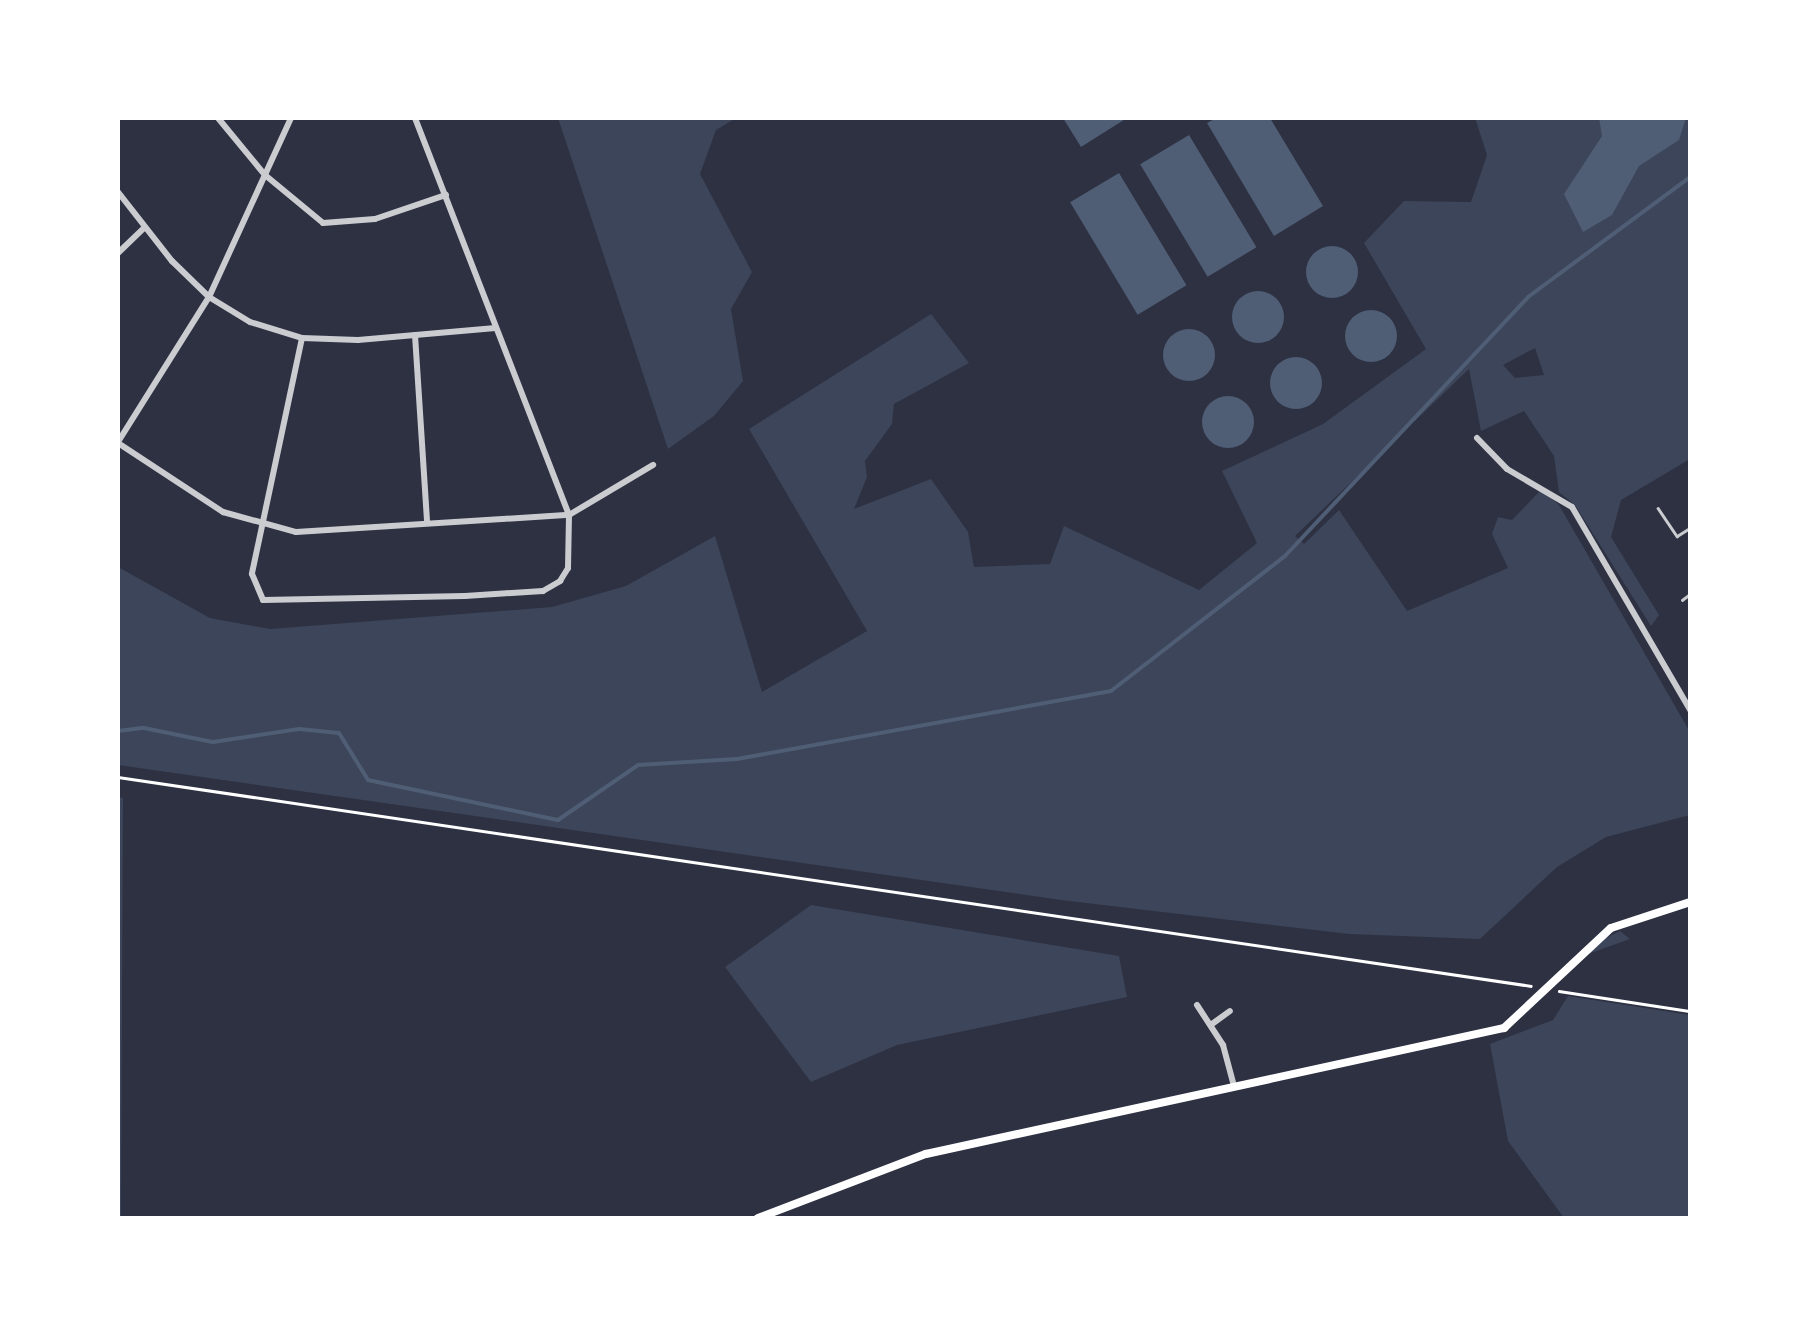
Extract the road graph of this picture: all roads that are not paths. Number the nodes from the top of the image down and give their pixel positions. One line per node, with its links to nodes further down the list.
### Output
1 (218, 118): 4 (street)
2 (292, 118): 4 (street)
3 (415, 118): 6 (street)
4 (265, 175): 6 (street); 9 (street)
5 (118, 192): 7 (street)
6 (446, 195): 10 (street)
7 (145, 227): 8 (street); 9 (street)
8 (118, 252)
9 (208, 297): 12 (street); 14 (street)
10 (495, 328): 11 (street); 17 (street)
11 (415, 335): 12 (street); 18 (street)
12 (302, 338): 19 (street)
13 (1477, 438): 23 (street)
14 (118, 442): 19 (street)
15 (653, 466): 17 (street)
16 (1658, 508): 20 (lane)
17 (570, 515): 18 (street); 19 (street)
18 (427, 524): 19 (street)
19 (262, 527)
20 (1690, 528)
21 (1690, 594): 22 (lane)
22 (1682, 600)
23 (1690, 710)
24 (1690, 902): 28 (main road)
25 (1197, 1004): 27 (street)
26 (1230, 1011): 27 (street)
27 (1212, 1024): 28 (street)
28 (1233, 1083): 29 (main road)
29 (758, 1218)

